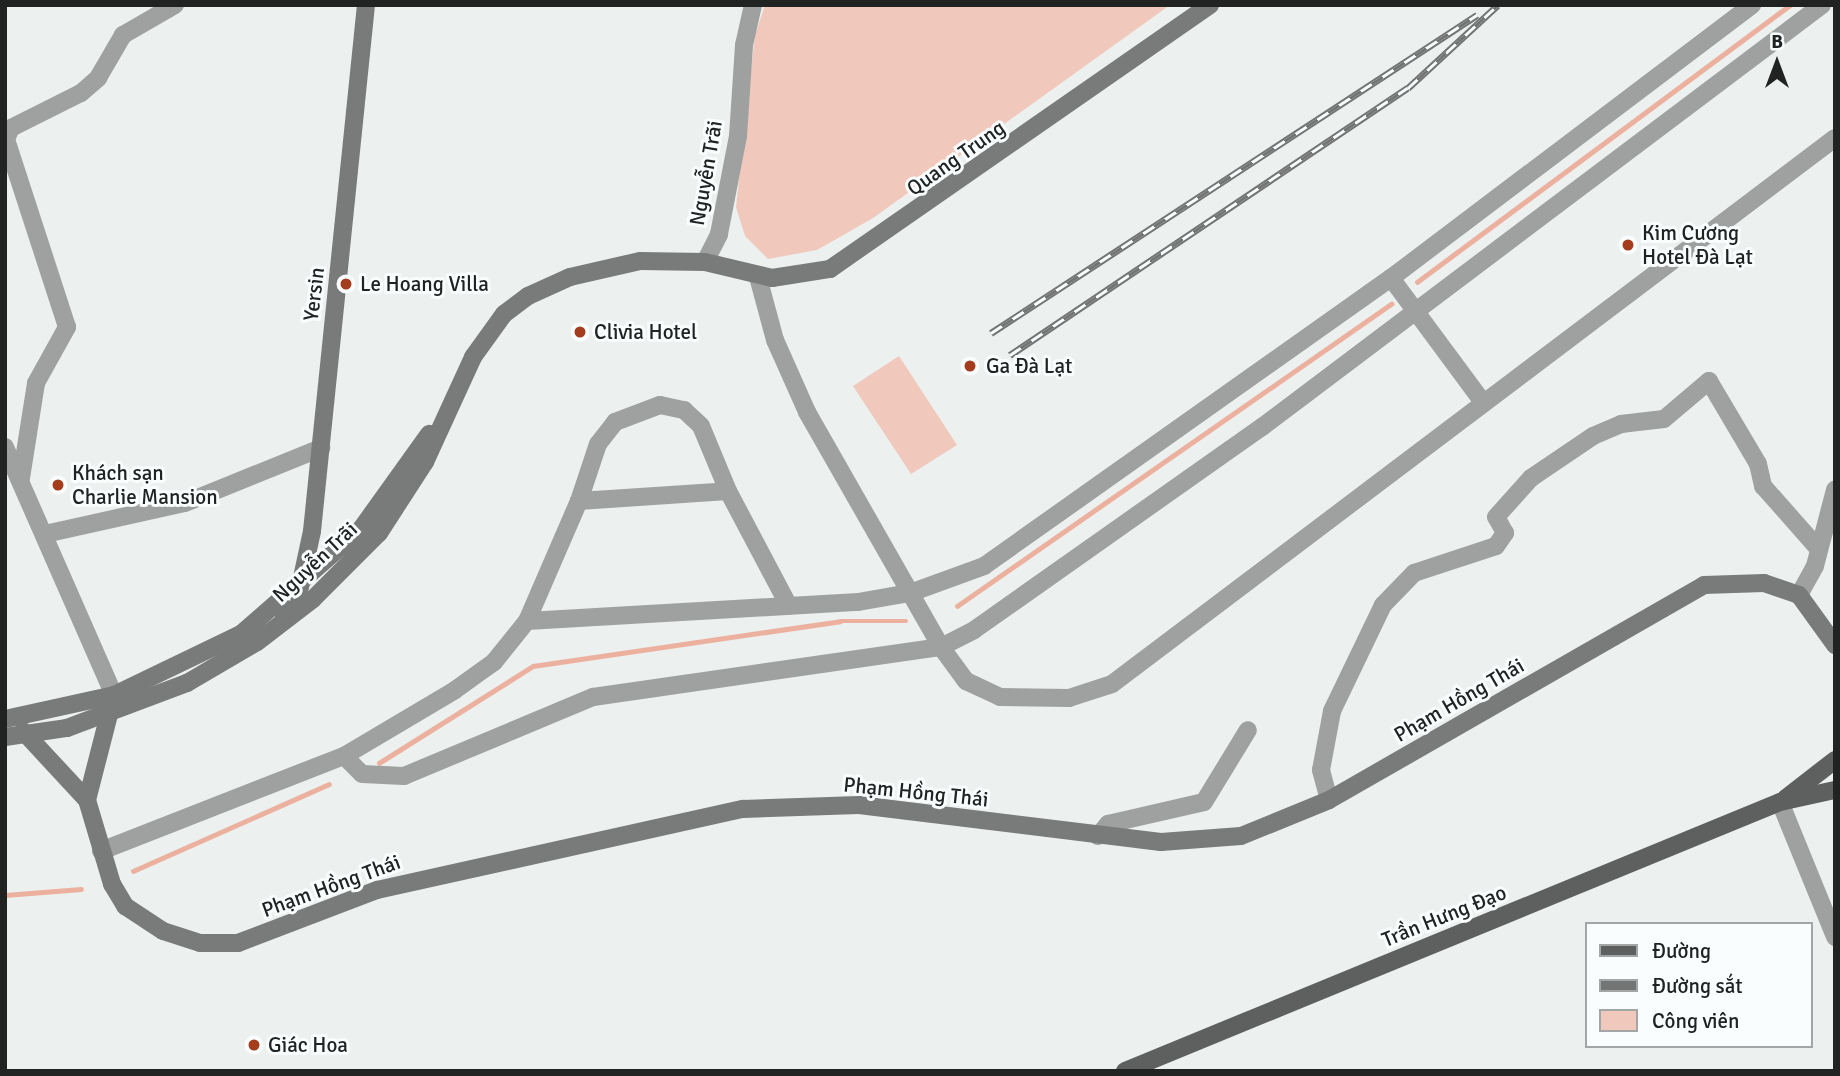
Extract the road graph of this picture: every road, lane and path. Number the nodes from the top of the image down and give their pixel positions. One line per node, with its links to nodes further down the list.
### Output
1 (175, 5): 8 (street)
2 (366, 5): 16 (street, Yersin)
3 (753, 5): 9 (street, Nguyễn Trãi)
4 (1210, 5): 10 (street, Quang Trung)
5 (1752, 5): 11 (street)
6 (1822, 5): 12 (street)
7 (1835, 138): 13 (street)
8 (14, 182): 17 (street)
9 (705, 262): 10 (street, Quang Trung); 14 (street, Nguyễn Trãi)
10 (758, 277): 24 (street)
11 (1391, 278): 12 (street); 24 (street)
12 (1413, 310): 13 (street); 30 (street)
13 (1482, 401): 30 (street)
14 (439, 420): 23 (street, Nguyễn Trãi); 28 (street, Nguyễn Trãi)
15 (5, 447): 17 (street)
16 (321, 448): 21 (street); 23 (street, Yersin)
17 (22, 478): 21 (street)
18 (1835, 490): 22 (street)
19 (728, 491): 20 (street); 20 (street); 26 (street)
20 (579, 501): 27 (street)
21 (45, 534): 31 (street)
22 (1817, 547): 25 (street); 41 (street)
23 (300, 587): 28 (street, Yersin); 31 (street)
24 (909, 593): 26 (street); 30 (street)
25 (1799, 595): 29 (street); 41 (street, Phạm Hồng Thái)
26 (789, 606): 27 (street)
27 (527, 621): 37 (street)
28 (278, 626): 32 (street, Yersin)
29 (1835, 645)
30 (941, 647): 37 (street)
31 (114, 695): 32 (street, Phạm Hồng Thái); 33 (street)
32 (109, 715): 35 (street, Yersin); 40 (street, Phạm Hồng Thái)
33 (8, 718): 35 (street)
34 (1248, 730): 43 (street)
35 (28, 736): 36 (street, Yersin); 40 (street)
36 (5, 737)
37 (344, 755): 44 (street)
38 (1835, 760): 42 (main road, Trần Hưng Đạo)
39 (1835, 790): 42 (main road, Trần Hưng Đạo)
40 (87, 800): 44 (street, Phạm Hồng Thái)
41 (1329, 800): 43 (street, Phạm Hồng Thái)
42 (1780, 802): 45 (street); 46 (main road, Trần Hưng Đạo)
43 (1098, 836): 44 (street, Phạm Hồng Thái)
44 (101, 851)
45 (1835, 937)
46 (1125, 1071)

